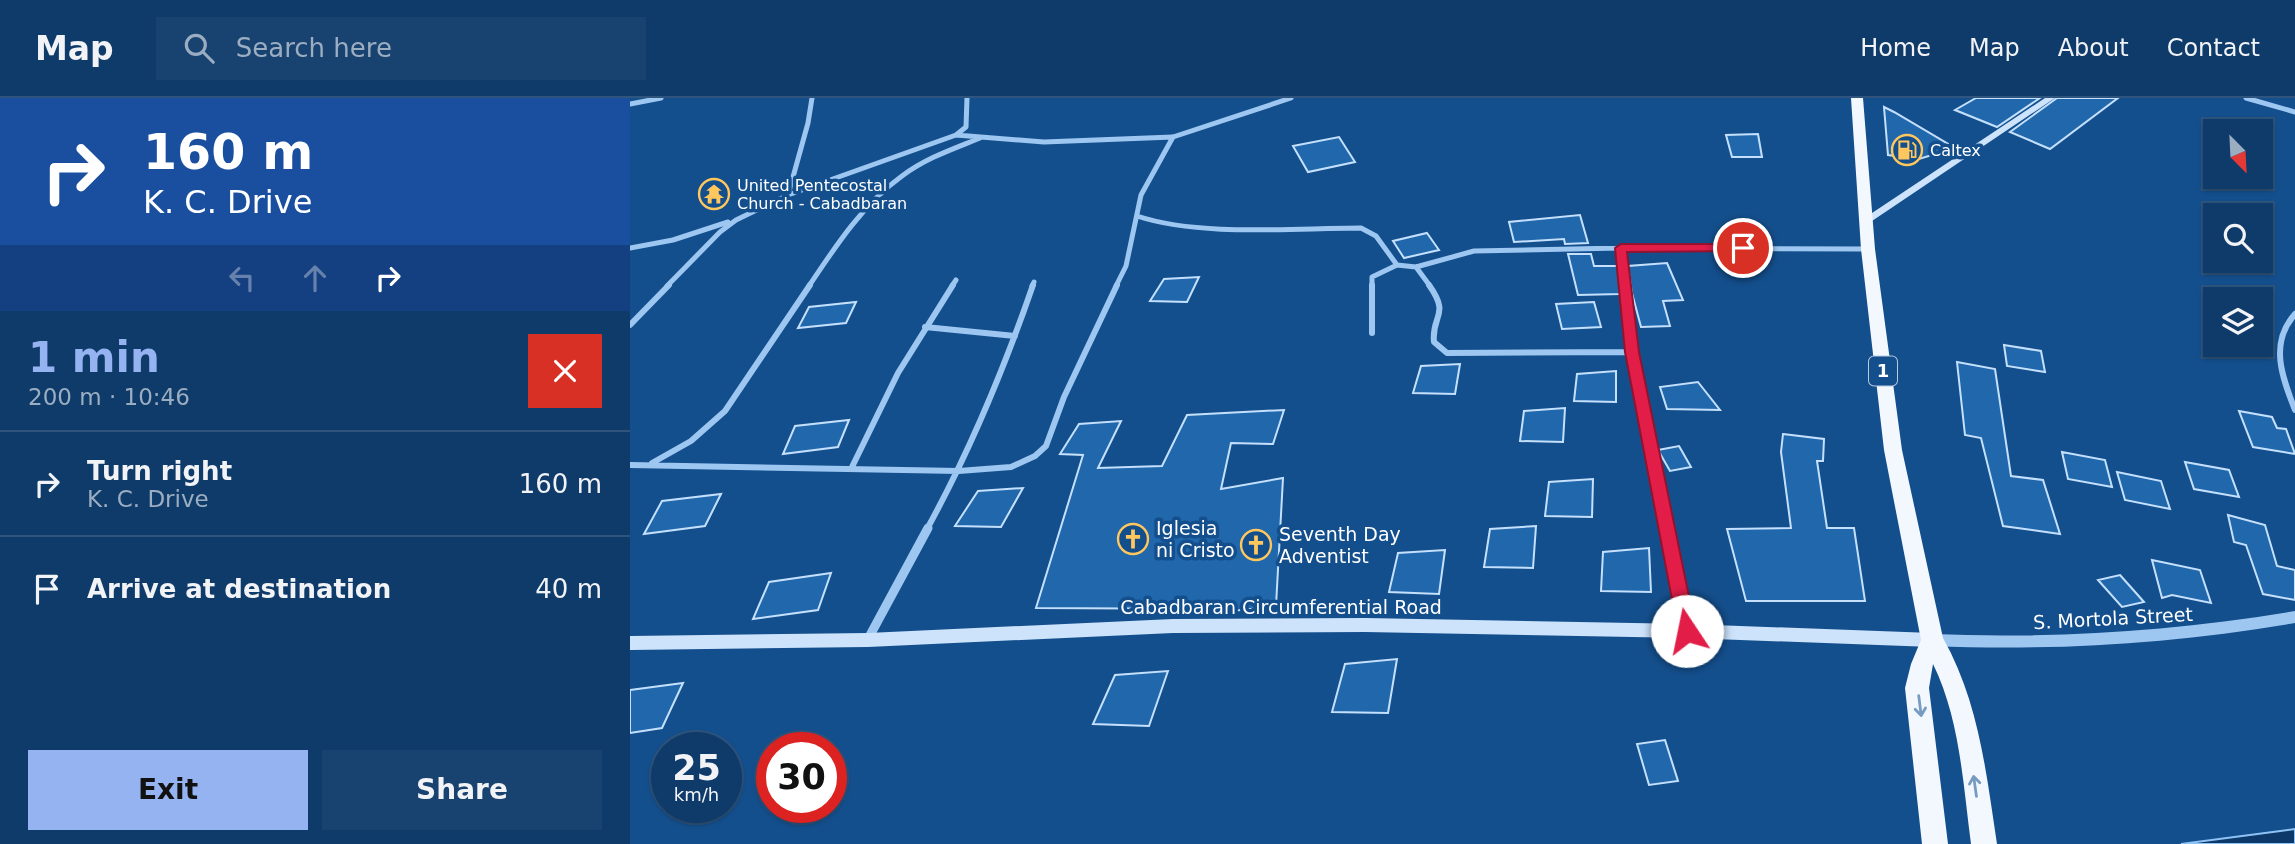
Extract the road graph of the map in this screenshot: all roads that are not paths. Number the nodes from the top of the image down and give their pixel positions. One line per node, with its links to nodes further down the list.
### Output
1 (661, 98): 8 (street)
2 (812, 98): 13 (street)
3 (967, 98): 10 (street)
4 (1291, 98): 11 (street)
5 (1857, 98): 15 (highway, 1)
6 (2051, 98): 15 (main road)
7 (2246, 98): 9 (street)
8 (630, 104)
9 (2295, 112)
10 (956, 135): 12 (street); 13 (street)
11 (1173, 137): 12 (street); 14 (street)
12 (980, 138): 31 (street)
13 (788, 195): 16 (street)
14 (1137, 216): 20 (street); 34 (street)
15 (1868, 219): 19 (highway, 1)
16 (736, 220): 17 (street); 25 (street)
17 (630, 248)
18 (1621, 248): 19 (street); 21 (street); 29 (street)
19 (1868, 249): 38 (highway, 1)
20 (1397, 265): 21 (street); 27 (street)
21 (1416, 267): 29 (street)
22 (956, 280): 26 (street)
23 (1034, 282): 28 (street)
24 (2295, 314): 30 (street)
25 (630, 325)
26 (925, 327): 28 (street); 33 (street)
27 (1372, 332)
28 (1016, 336): 34 (street)
29 (1632, 352): 36 (street)
30 (2295, 410)
31 (651, 464): 32 (street); 33 (street)
32 (630, 465)
33 (852, 467): 34 (street)
34 (959, 471): 37 (street)
35 (2295, 617): 38 (street, S. Mortola Street)
36 (1687, 631): 37 (main road, Cabadbaran Circumferential Road); 38 (main road, Cabadbaran Circumferential Road)
37 (868, 640): 39 (main road, Cabadbaran Circumferential Road)
38 (1933, 640): 40 (highway, one-way to 40); 41 (highway, 1, one-way to 38)
39 (630, 643)
40 (1935, 835)
41 (1983, 844)

